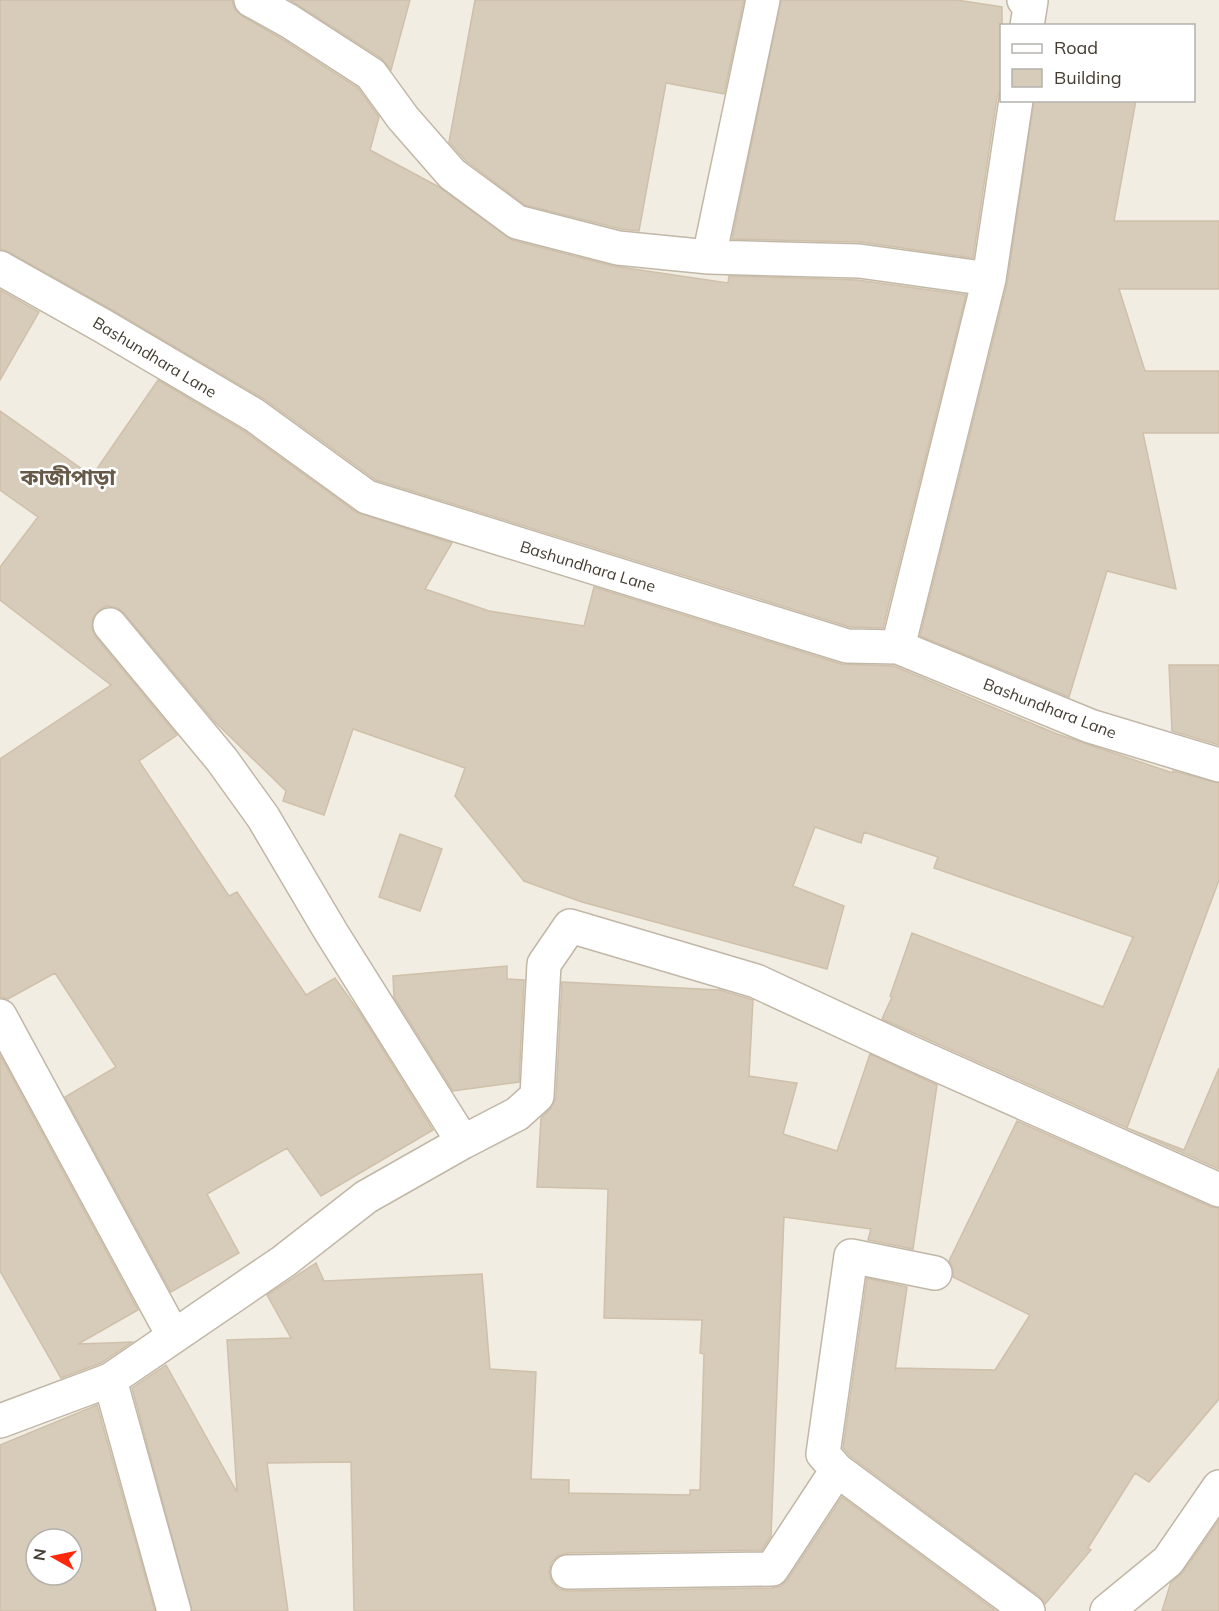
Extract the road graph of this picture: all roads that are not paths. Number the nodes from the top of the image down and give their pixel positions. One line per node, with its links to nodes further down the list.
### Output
1 (251, 0): 6 (street)
2 (764, 0): 6 (street)
3 (1024, 0): 4 (street)
4 (1028, 24)
5 (1016, 102): 8 (street)
6 (709, 257): 8 (street)
7 (0, 268): 10 (street, Bashundhara Lane)
8 (989, 279): 10 (street)
9 (110, 625): 13 (street)
10 (898, 647): 11 (street, Bashundhara Lane)
11 (1219, 765)
12 (0, 1016): 16 (street)
13 (463, 1142): 14 (street); 16 (street)
14 (1219, 1190)
15 (935, 1273): 19 (street)
16 (172, 1335): 17 (street)
17 (110, 1380): 18 (street); 22 (street)
18 (0, 1421)
19 (837, 1470): 21 (street); 23 (street)
20 (1219, 1487): 24 (street)
21 (568, 1572)
22 (174, 1611)
23 (1028, 1611)
24 (1107, 1611)

